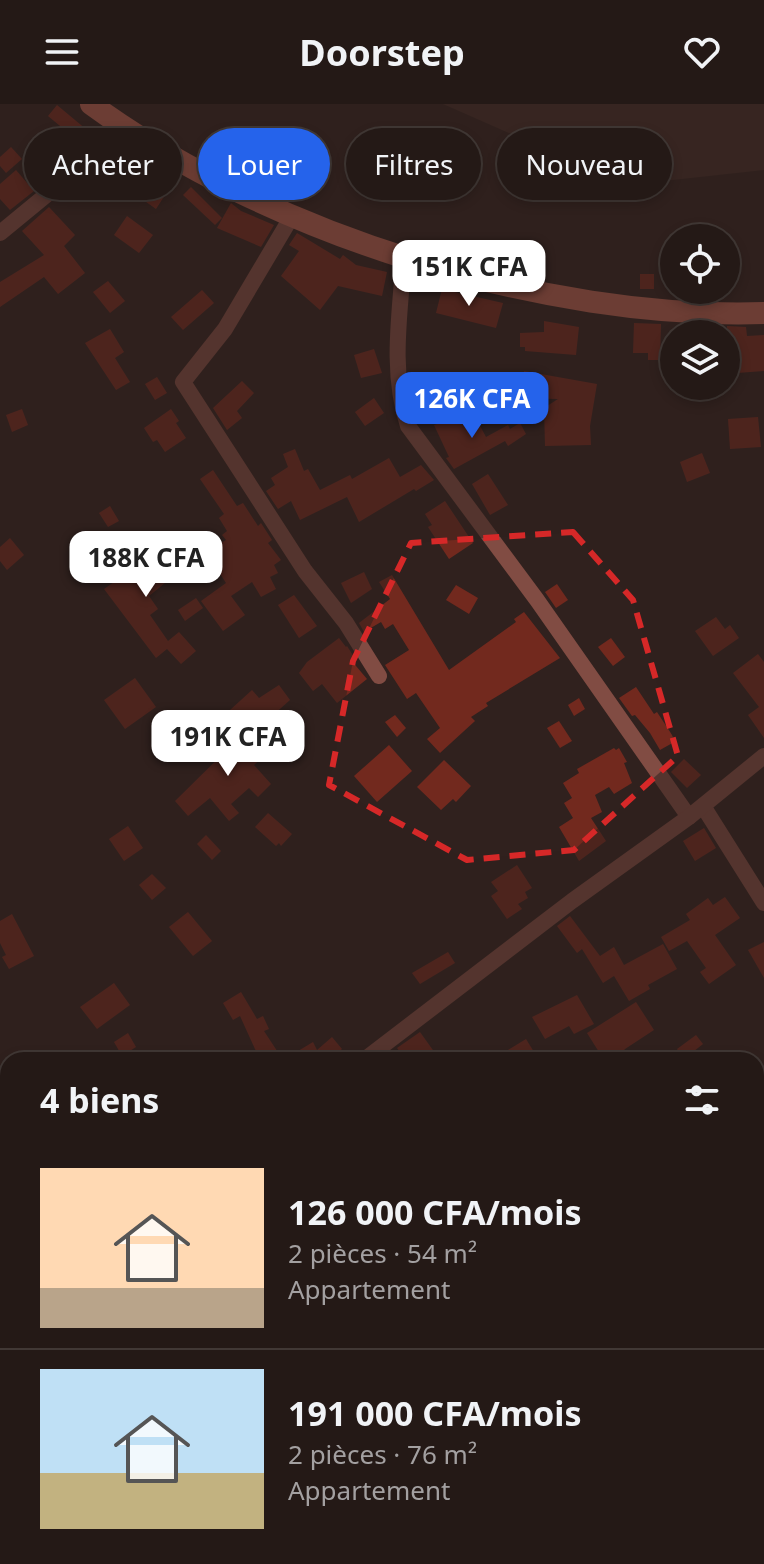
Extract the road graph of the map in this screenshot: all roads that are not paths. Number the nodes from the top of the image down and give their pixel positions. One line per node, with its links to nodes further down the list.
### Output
1 (91, 104): 2 (street)
2 (115, 122): 3 (street); 4 (street)
3 (292, 216): 5 (street); 7 (street)
4 (0, 233)
5 (404, 257): 6 (street); 10 (street)
6 (764, 313)
7 (379, 676)
8 (764, 756): 9 (street)
9 (703, 806): 10 (street); 11 (street)
10 (689, 817): 12 (street)
11 (764, 903)
12 (374, 1052)

